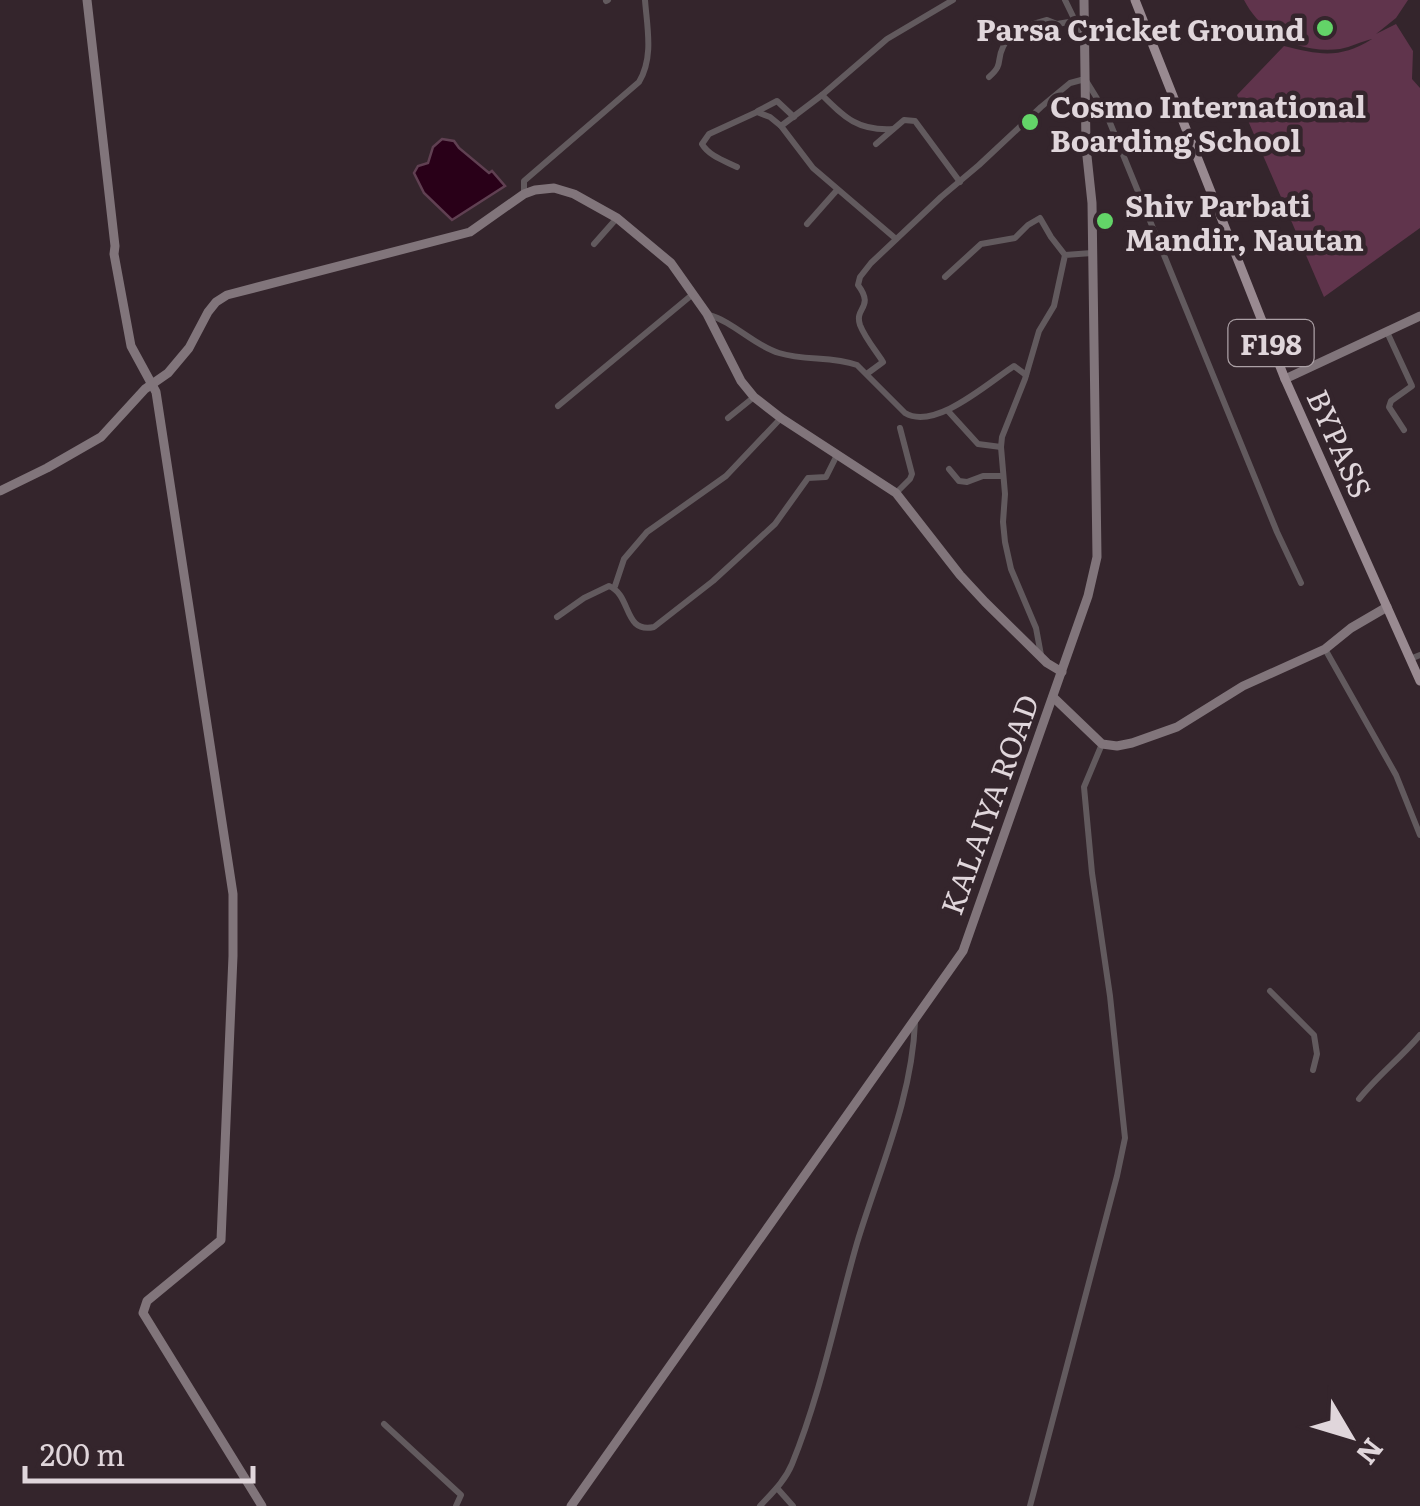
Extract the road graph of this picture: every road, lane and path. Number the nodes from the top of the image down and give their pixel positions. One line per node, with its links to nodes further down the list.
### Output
1 (87, 0): 35 (street)
2 (645, 0): 20 (street)
3 (953, 0): 11 (street)
4 (1065, 0): 7 (street)
5 (1084, 0): 8 (street, KALAIYA ROAD)
6 (1136, 0): 34 (main road, BYPASS / F198)
7 (1074, 21): 8 (street); 9 (street)
8 (1084, 38): 10 (street, KALAIYA ROAD)
9 (990, 77)
10 (1085, 79): 18 (street); 25 (street, KALAIYA ROAD); 49 (street)
11 (822, 95): 13 (street); 15 (street)
12 (756, 112): 13 (street); 14 (street); 17 (street)
13 (794, 117): 14 (street)
14 (781, 126): 19 (street)
15 (892, 129): 16 (street); 18 (street)
16 (876, 144)
17 (737, 167)
18 (960, 182): 23 (street)
19 (836, 190): 22 (street); 23 (street)
20 (524, 194): 21 (street); 35 (street)
21 (618, 218): 24 (street); 28 (street)
22 (808, 224)
23 (896, 240): 32 (street)
24 (594, 244)
25 (1092, 253): 26 (street); 56 (street, KALAIYA ROAD)
26 (1064, 255): 27 (street); 33 (street)
27 (945, 277)
28 (692, 294): 29 (street); 37 (street)
29 (706, 314): 32 (street); 36 (street)
30 (1420, 316): 31 (street)
31 (1387, 332): 34 (street); 42 (street)
32 (868, 373): 38 (street)
33 (1026, 376): 38 (street); 43 (street)
34 (1285, 379): 51 (main road, BYPASS / F198)
35 (153, 385): 47 (street); 68 (street)
36 (754, 397): 39 (street); 40 (street)
37 (558, 406)
38 (948, 411): 43 (street)
39 (728, 418)
40 (781, 418): 44 (street); 50 (street)
41 (900, 428): 48 (street)
42 (1404, 430)
43 (1000, 447): 46 (street)
44 (838, 454): 48 (street); 50 (street)
45 (950, 469): 46 (street)
46 (1004, 476): 54 (street)
47 (0, 491)
48 (896, 492): 54 (street)
49 (1300, 583)
50 (614, 586): 52 (street)
51 (1387, 607): 53 (street); 55 (main road, BYPASS / F198)
52 (557, 617)
53 (1325, 649): 59 (street); 60 (street)
54 (1041, 657): 56 (street)
55 (1415, 657): 57 (main road, BYPASS / F198)
56 (1062, 672): 58 (street, KALAIYA ROAD)
57 (1420, 681)
58 (1053, 698): 59 (street); 62 (street, KALAIYA ROAD)
59 (1102, 744): 73 (street)
60 (1420, 835)
61 (1270, 991): 64 (street)
62 (915, 1017): 67 (street); 70 (street, KALAIYA ROAD)
63 (1420, 1035): 65 (street)
64 (1313, 1070)
65 (1359, 1098)
66 (384, 1424): 69 (street)
67 (777, 1488): 71 (street); 72 (street)
68 (262, 1506)
69 (456, 1506)
70 (571, 1506)
71 (760, 1506)
72 (793, 1506)
73 (1030, 1506)

